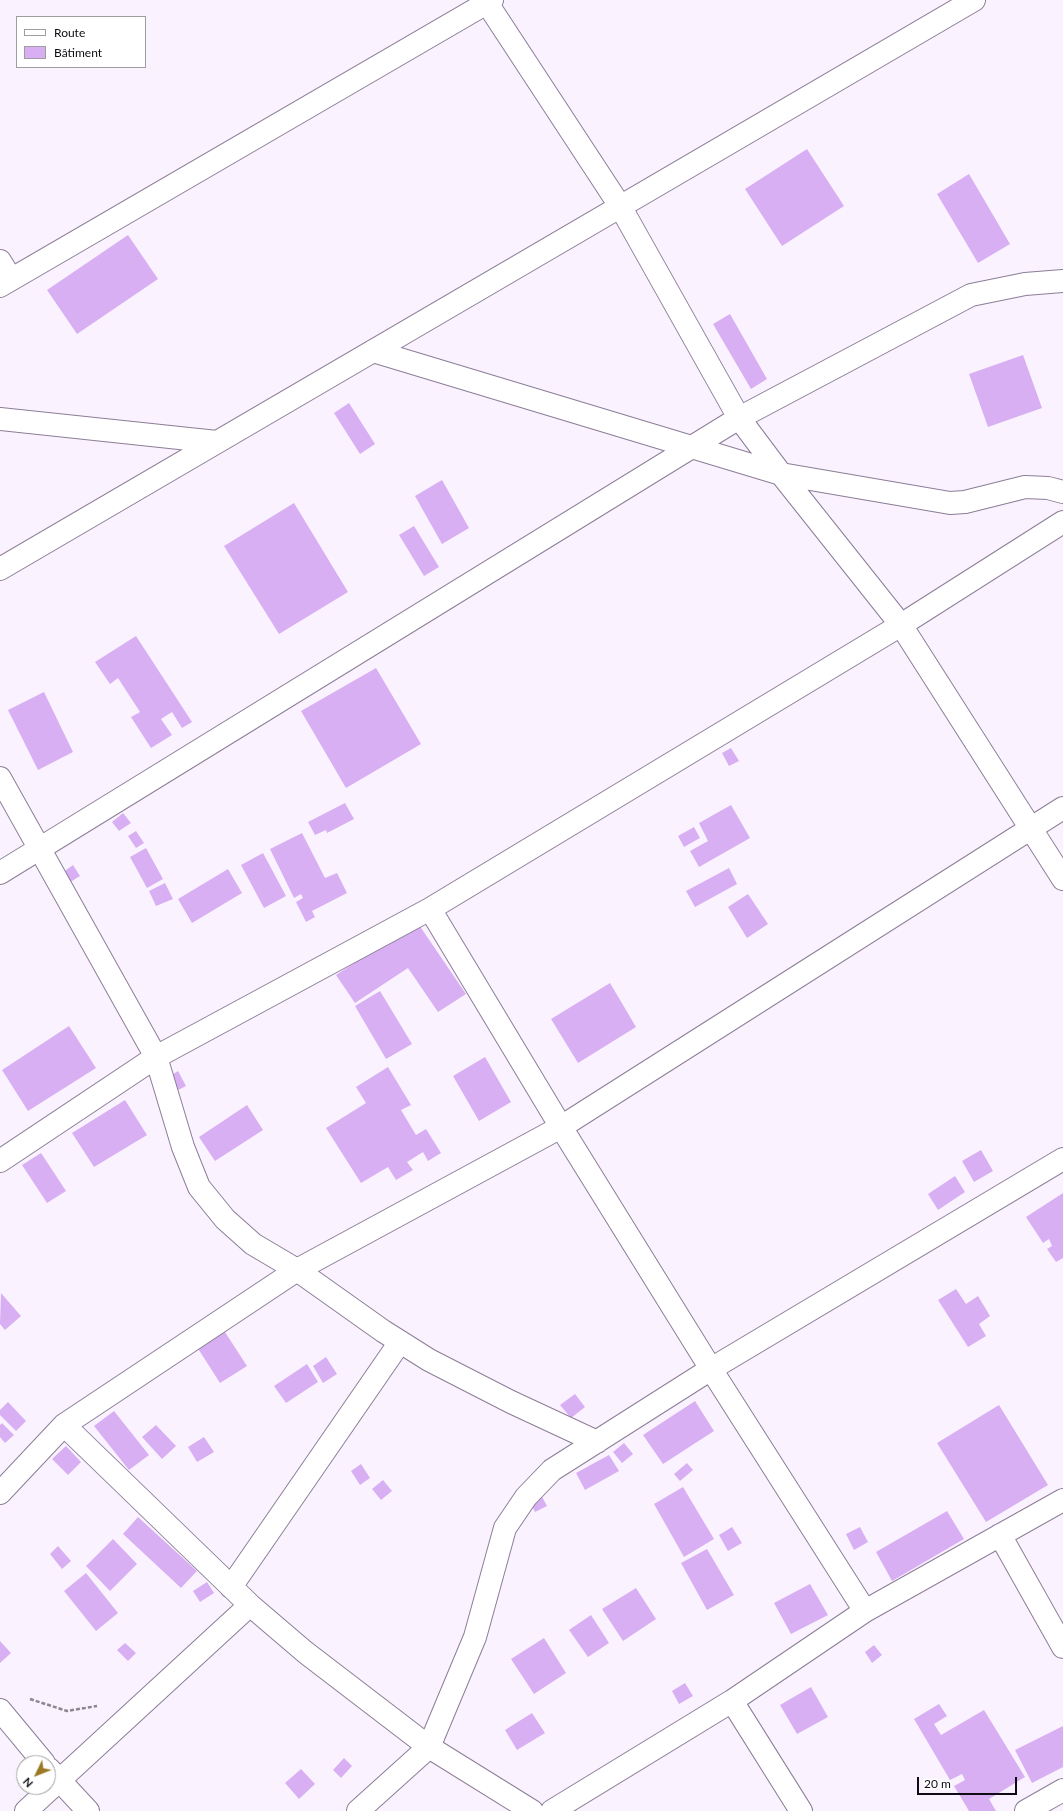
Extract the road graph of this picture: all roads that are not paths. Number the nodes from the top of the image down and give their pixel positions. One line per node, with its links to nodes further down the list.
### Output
1 (974, 0): 3 (street)
2 (488, 1): 3 (street); 4 (street)
3 (620, 206): 6 (street); 7 (street)
4 (4, 275)
5 (1063, 281): 7 (street)
6 (373, 351): 9 (street); 10 (street)
7 (739, 418): 10 (street); 11 (street)
8 (0, 419): 9 (street)
9 (217, 442): 14 (street)
10 (692, 447): 11 (street); 19 (street)
11 (781, 474): 12 (street); 15 (street)
12 (1063, 492)
13 (1063, 522): 15 (street)
14 (0, 569)
15 (901, 625): 18 (street); 22 (street)
16 (0, 778): 19 (street)
17 (1063, 808): 18 (street)
18 (1031, 827): 21 (street); 24 (street)
19 (39, 850): 20 (street); 23 (street)
20 (0, 873)
21 (1063, 879)
22 (430, 909): 23 (street); 24 (street)
23 (156, 1057): 26 (street); 27 (street)
24 (561, 1127): 27 (street); 29 (street)
25 (1063, 1159): 29 (street)
26 (0, 1160)
27 (298, 1270): 28 (street); 30 (street)
28 (400, 1342): 31 (street); 35 (street)
29 (711, 1369): 31 (street); 37 (street)
30 (64, 1425): 32 (street); 35 (street)
31 (597, 1442): 41 (street)
32 (0, 1493)
33 (1063, 1500): 34 (street)
34 (1000, 1535): 37 (street); 38 (street)
35 (231, 1587): 36 (street)
36 (250, 1605): 41 (street); 43 (street)
37 (865, 1612): 39 (street)
38 (1063, 1647)
39 (732, 1701): 51 (street); 52 (street)
40 (0, 1710): 42 (street)
41 (429, 1747): 49 (street); 50 (street)
42 (37, 1755)
43 (56, 1771)
44 (56, 1777): 48 (street)
45 (1063, 1790): 53 (street)
46 (38, 1795): 47 (street)
47 (26, 1811)
48 (88, 1811)
49 (358, 1811)
50 (532, 1811)
51 (552, 1811)
52 (801, 1811)
53 (1026, 1811)

